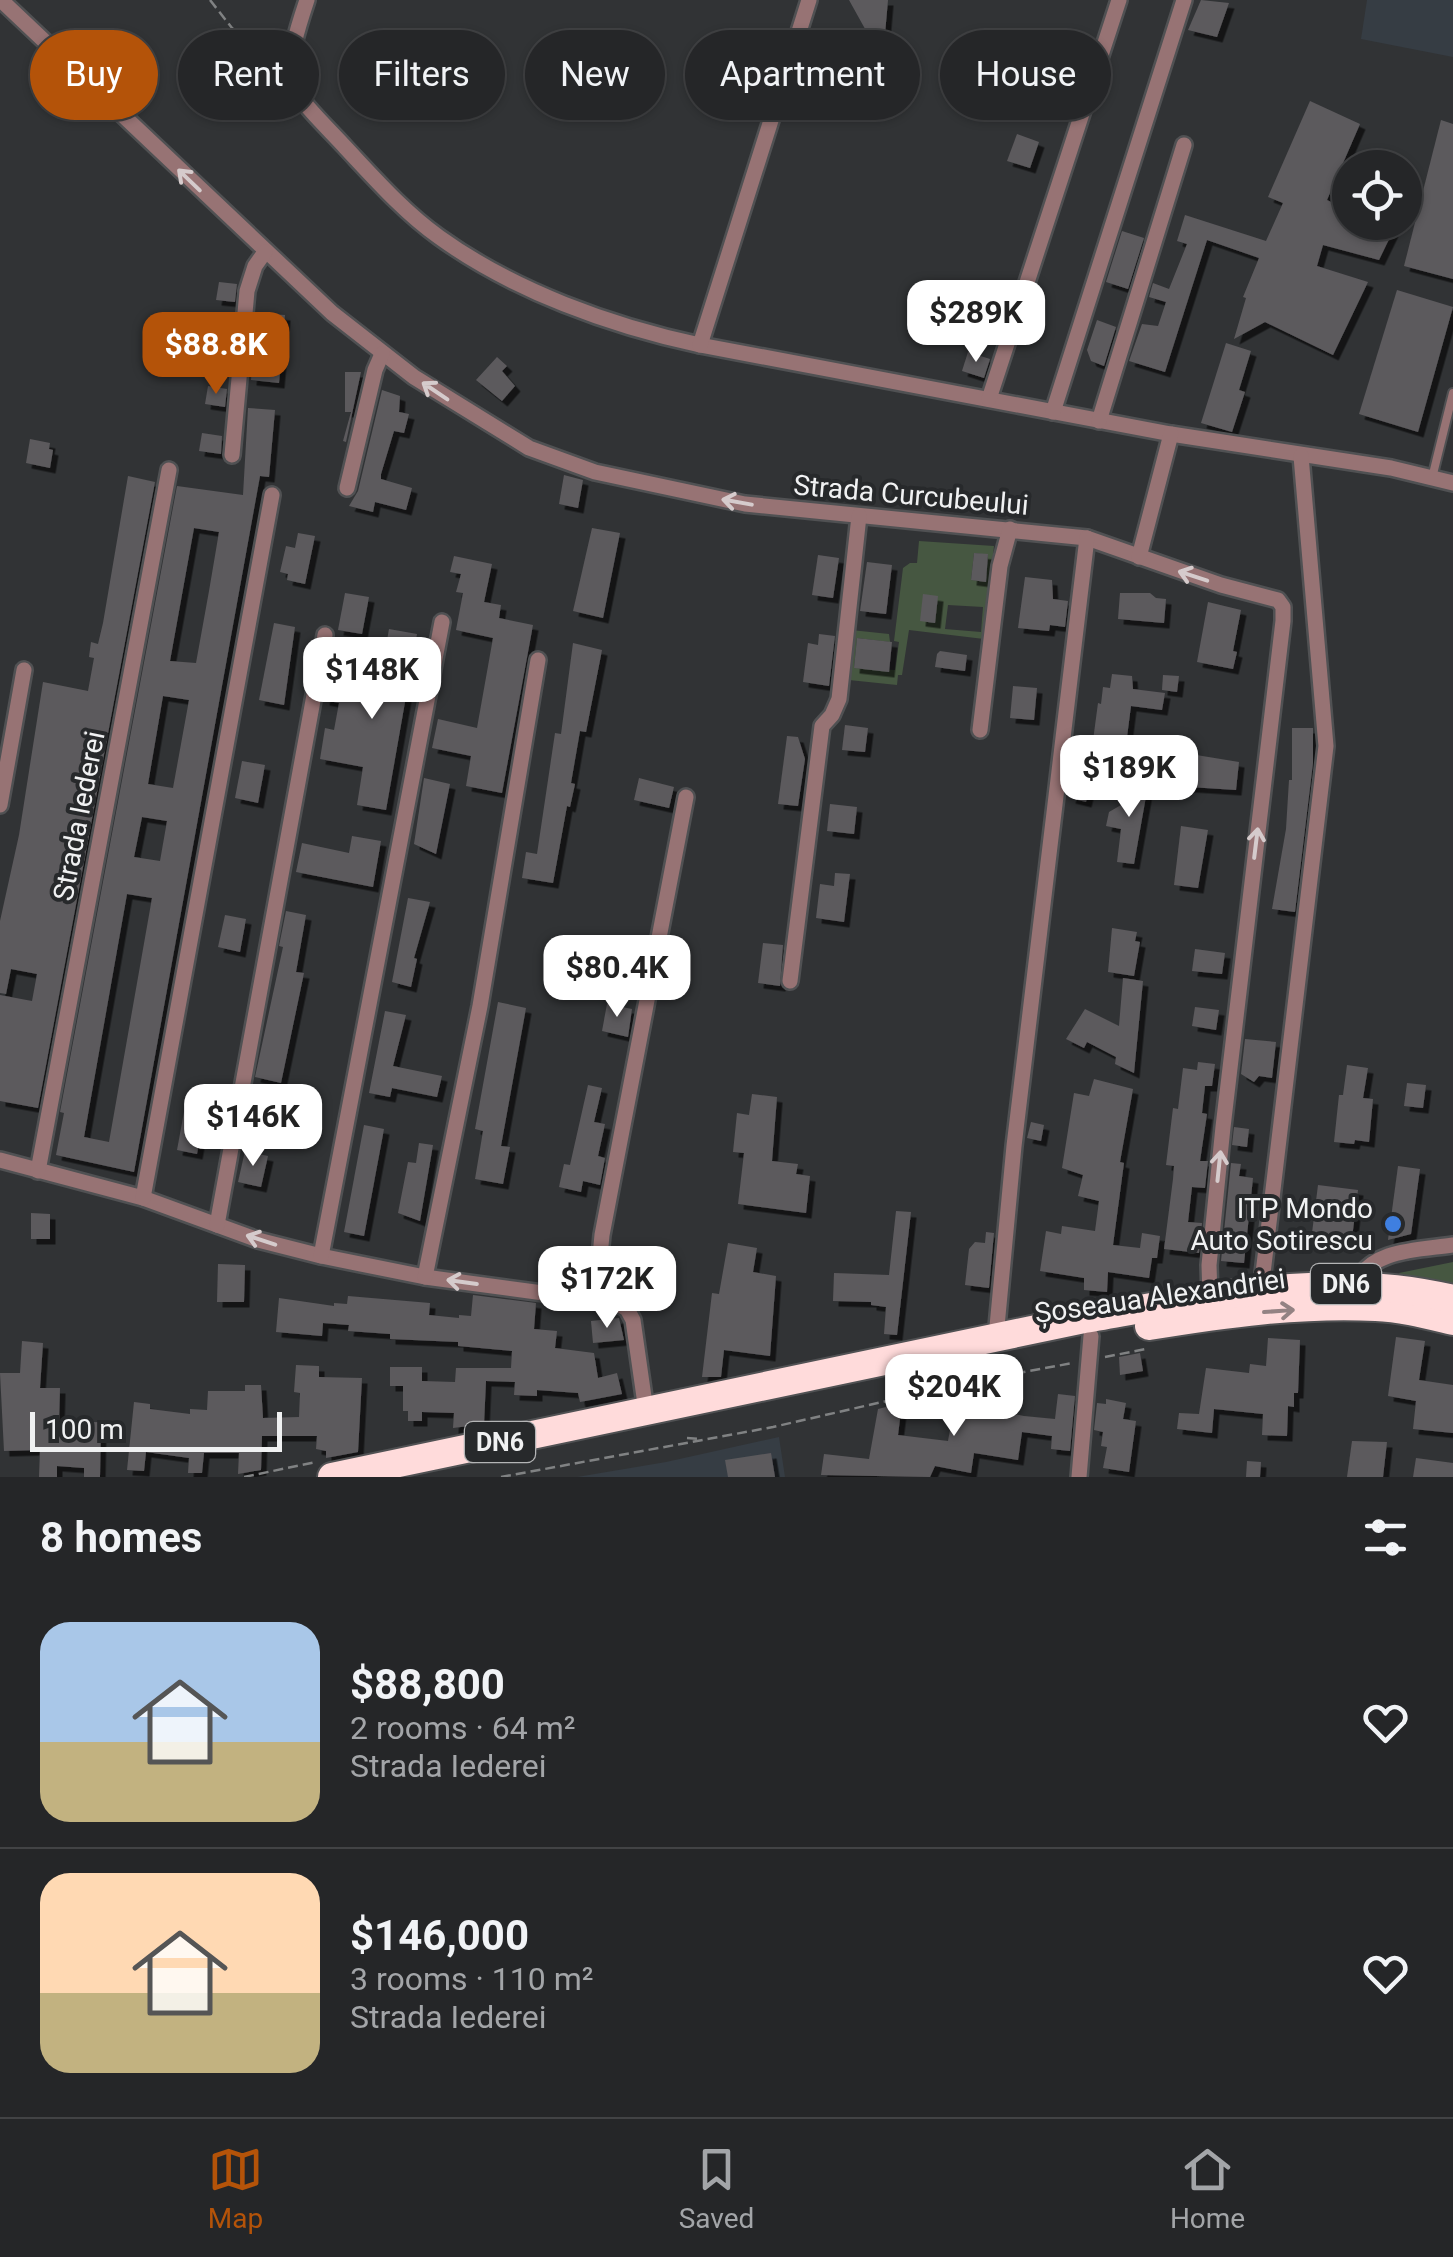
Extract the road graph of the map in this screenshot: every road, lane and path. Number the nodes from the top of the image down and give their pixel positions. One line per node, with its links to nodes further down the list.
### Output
1 (1, 0): 11 (street, Strada Curcubeului, one-way to 1)
2 (210, 0): 7 (path)
3 (308, 0): 8 (street)
4 (809, 0): 12 (street)
5 (1119, 0): 15 (street)
6 (1184, 0): 16 (street)
7 (234, 30)
8 (299, 30)
9 (319, 118): 12 (street)
10 (1184, 145): 17 (street)
11 (265, 252): 13 (street, Strada Curcubeului); 19 (street)
12 (700, 345): 15 (street)
13 (382, 354): 24 (street); 26 (street, Strada Curcubeului, one-way to 13)
14 (1453, 392): 22 (lane)
15 (989, 399): 16 (street)
16 (1053, 412): 17 (street)
17 (1099, 421): 18 (street)
18 (1171, 434): 20 (street); 29 (street)
19 (232, 455)
20 (1301, 456): 22 (street); 46 (street)
21 (169, 470): 39 (street, Strada Iederei)
22 (1432, 478): 23 (street)
23 (1453, 483)
24 (347, 488)
25 (272, 495): 40 (street)
26 (859, 516): 27 (street, Strada Curcubeului); 37 (street)
27 (1010, 529): 28 (street, Strada Curcubeului); 34 (street)
28 (1087, 538): 29 (street, Strada Curcubeului); 51 (street)
29 (1139, 557): 48 (street, Strada Curcubeului, one-way to 29)
30 (442, 622): 43 (street)
31 (325, 635): 41 (street)
32 (538, 660): 44 (street)
33 (24, 670): 36 (street)
34 (980, 730)
35 (686, 798): 49 (street)
36 (0, 805)
37 (790, 981)
38 (0, 1160): 39 (street)
39 (38, 1170): 40 (street)
40 (143, 1198): 41 (street)
41 (217, 1225): 43 (street, one-way to 41)
42 (1453, 1245): 45 (street)
43 (321, 1256): 44 (street)
44 (425, 1277): 49 (street, one-way to 44)
45 (1356, 1284): 46 (highway, Șoseaua Alexandriei / DN6); 47 (highway, Șoseaua Alexandriei / DN6)
46 (1262, 1290): 48 (highway, Șoseaua Alexandriei / DN6)
47 (1445, 1294)
48 (1210, 1298): 51 (highway, Șoseaua Alexandriei / DN6)
49 (596, 1299): 54 (street)
50 (1453, 1321): 53 (highway, Șoseaua Alexandriei / DN6, one-way to 50)
51 (996, 1337): 54 (highway, Șoseaua Alexandriei / DN6)
52 (1156, 1345): 53 (path)
53 (1091, 1348): 56 (path); 58 (highway, Șoseaua Alexandriei / DN6); 60 (street)
54 (646, 1411): 57 (highway, Șoseaua Alexandriei / DN6)
55 (688, 1438): 56 (path)
56 (707, 1439): 59 (path)
57 (332, 1477)
58 (408, 1477)
59 (500, 1477)
60 (1079, 1477)

